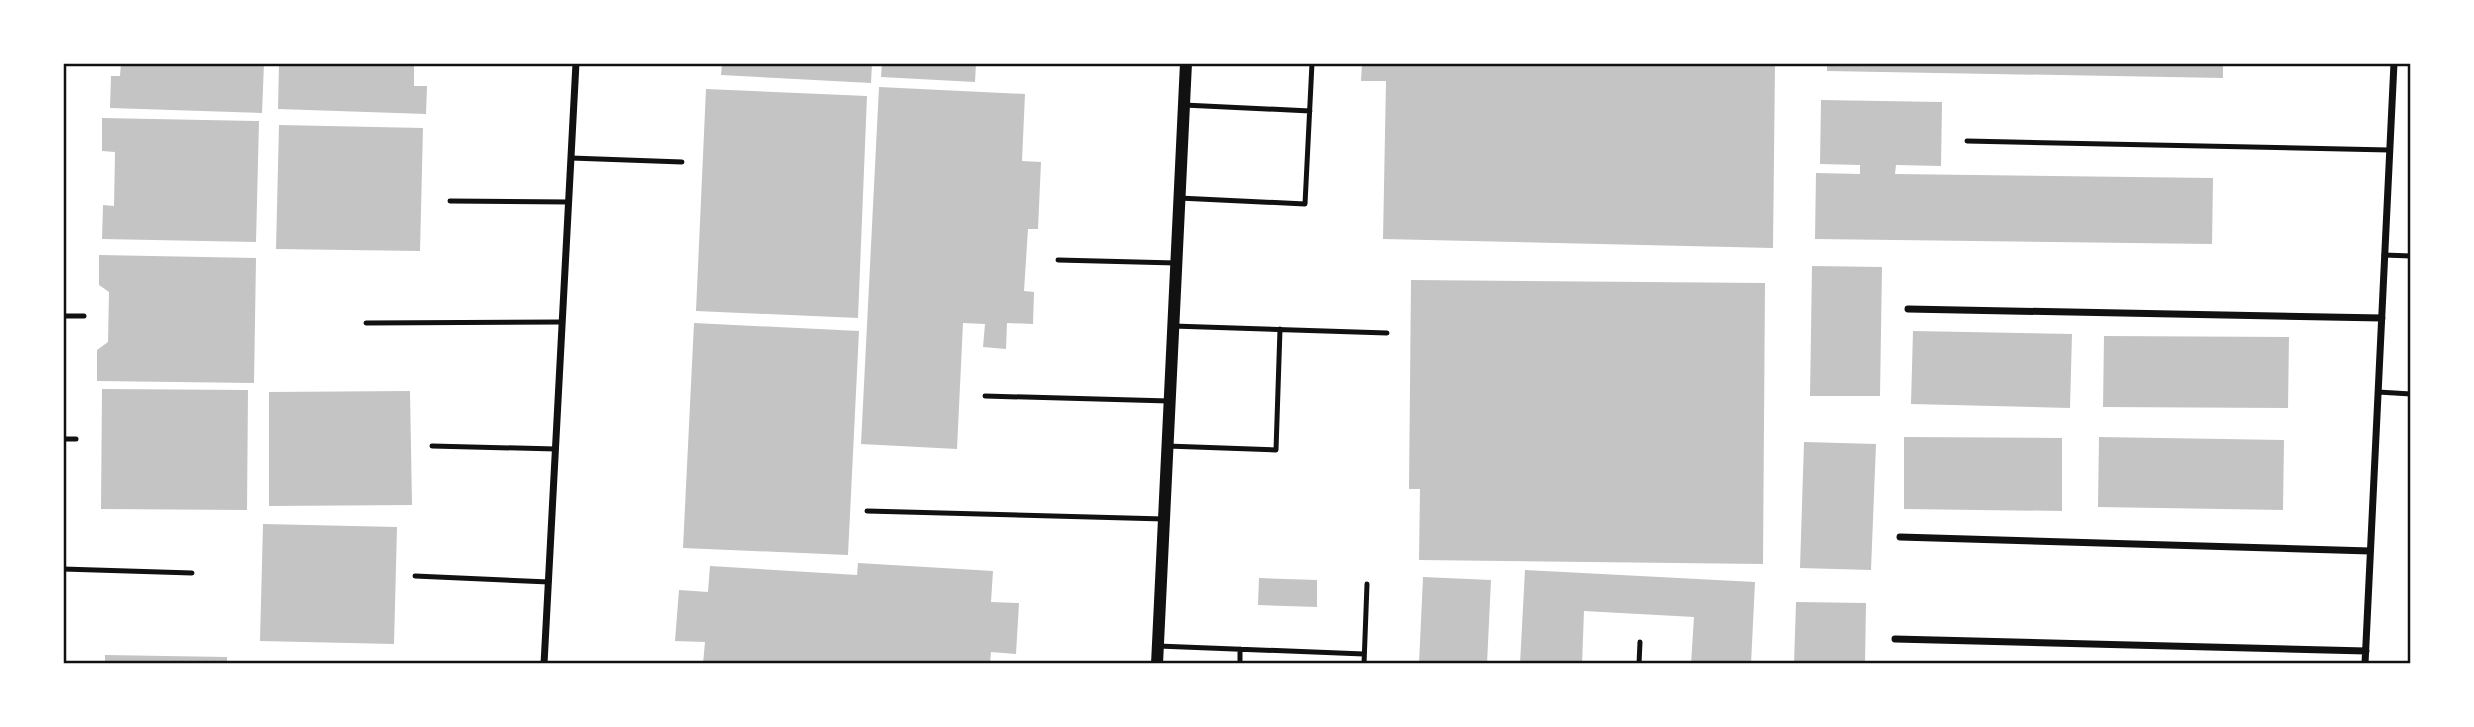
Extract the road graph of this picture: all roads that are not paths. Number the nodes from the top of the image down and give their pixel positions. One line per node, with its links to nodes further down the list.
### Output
1 (576, 63): 9 (street)
2 (1186, 63): 5 (street)
3 (1312, 63): 6 (lane)
4 (2393, 63): 8 (street)
5 (1184, 105): 6 (lane); 11 (street)
6 (1310, 111): 11 (lane)
7 (1967, 141): 8 (lane)
8 (2389, 150): 14 (street)
9 (571, 158): 10 (lane); 13 (street)
10 (682, 162)
11 (1179, 198): 17 (street)
12 (450, 201): 13 (lane)
13 (569, 202): 22 (street)
14 (2385, 255): 15 (lane); 21 (street)
15 (2411, 256)
16 (1058, 260): 17 (lane)
17 (1176, 263): 24 (street)
18 (1908, 309): 21 (street)
19 (63, 316): 20 (lane)
20 (84, 316)
21 (2382, 318): 27 (street)
22 (562, 322): 23 (lane); 35 (street)
23 (366, 323)
24 (1173, 326): 25 (lane); 30 (street)
25 (1280, 329): 26 (lane); 34 (lane)
26 (1387, 333)
27 (2378, 392): 28 (lane); 39 (street)
28 (2411, 394)
29 (985, 396): 30 (lane)
30 (1169, 401): 34 (street)
31 (63, 439): 32 (lane)
32 (76, 439)
33 (432, 446): 35 (lane)
34 (1167, 446): 37 (street)
35 (556, 450): 43 (street)
36 (867, 511): 37 (lane)
37 (1164, 519): 47 (street)
38 (1900, 537): 39 (street)
39 (2370, 551): 49 (street)
40 (63, 569): 41 (lane)
41 (192, 573)
42 (415, 576): 43 (lane)
43 (549, 582): 51 (street)
44 (1367, 584): 50 (lane)
45 (1895, 639): 49 (street)
46 (1640, 642): 55 (lane)
47 (1158, 646): 48 (lane); 52 (street)
48 (1240, 649): 50 (lane); 53 (lane)
49 (2366, 651): 56 (street)
50 (1364, 654): 54 (lane)
51 (544, 664)
52 (1157, 664)
53 (1240, 664)
54 (1364, 664)
55 (1639, 664)
56 (2365, 664)

